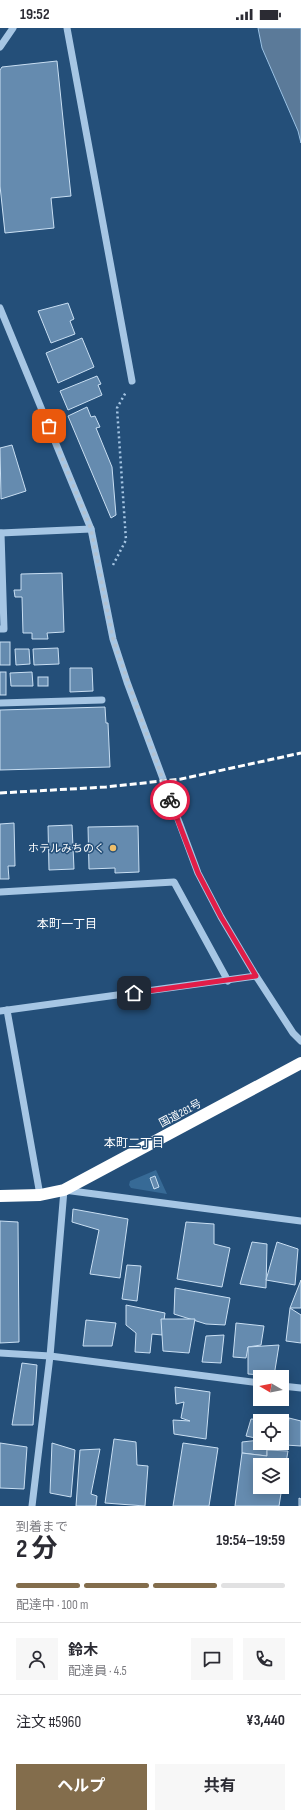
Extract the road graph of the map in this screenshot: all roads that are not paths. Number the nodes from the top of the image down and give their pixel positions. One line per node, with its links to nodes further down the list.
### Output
1 (13, 28): 3 (street)
2 (67, 28): 5 (street)
3 (0, 46)
4 (0, 308): 6 (street)
5 (132, 381)
6 (91, 529): 7 (street); 12 (street)
7 (0, 533): 8 (street)
8 (0, 629)
9 (102, 700): 10 (street)
10 (0, 703)
11 (0, 892): 13 (street)
12 (256, 976): 13 (street); 15 (street)
13 (228, 981): 14 (street)
14 (4, 1010): 18 (street)
15 (301, 1041)
16 (301, 1063): 17 (highway, 国道281号)
17 (64, 1190): 18 (highway, 国道281号); 20 (street); 22 (street)
18 (40, 1195): 19 (highway, 国道281号)
19 (0, 1196)
20 (301, 1221)
21 (0, 1353): 22 (street)
22 (50, 1356): 23 (street); 26 (street)
23 (253, 1382)
24 (289, 1387): 25 (street)
25 (301, 1388)
26 (32, 1506)

